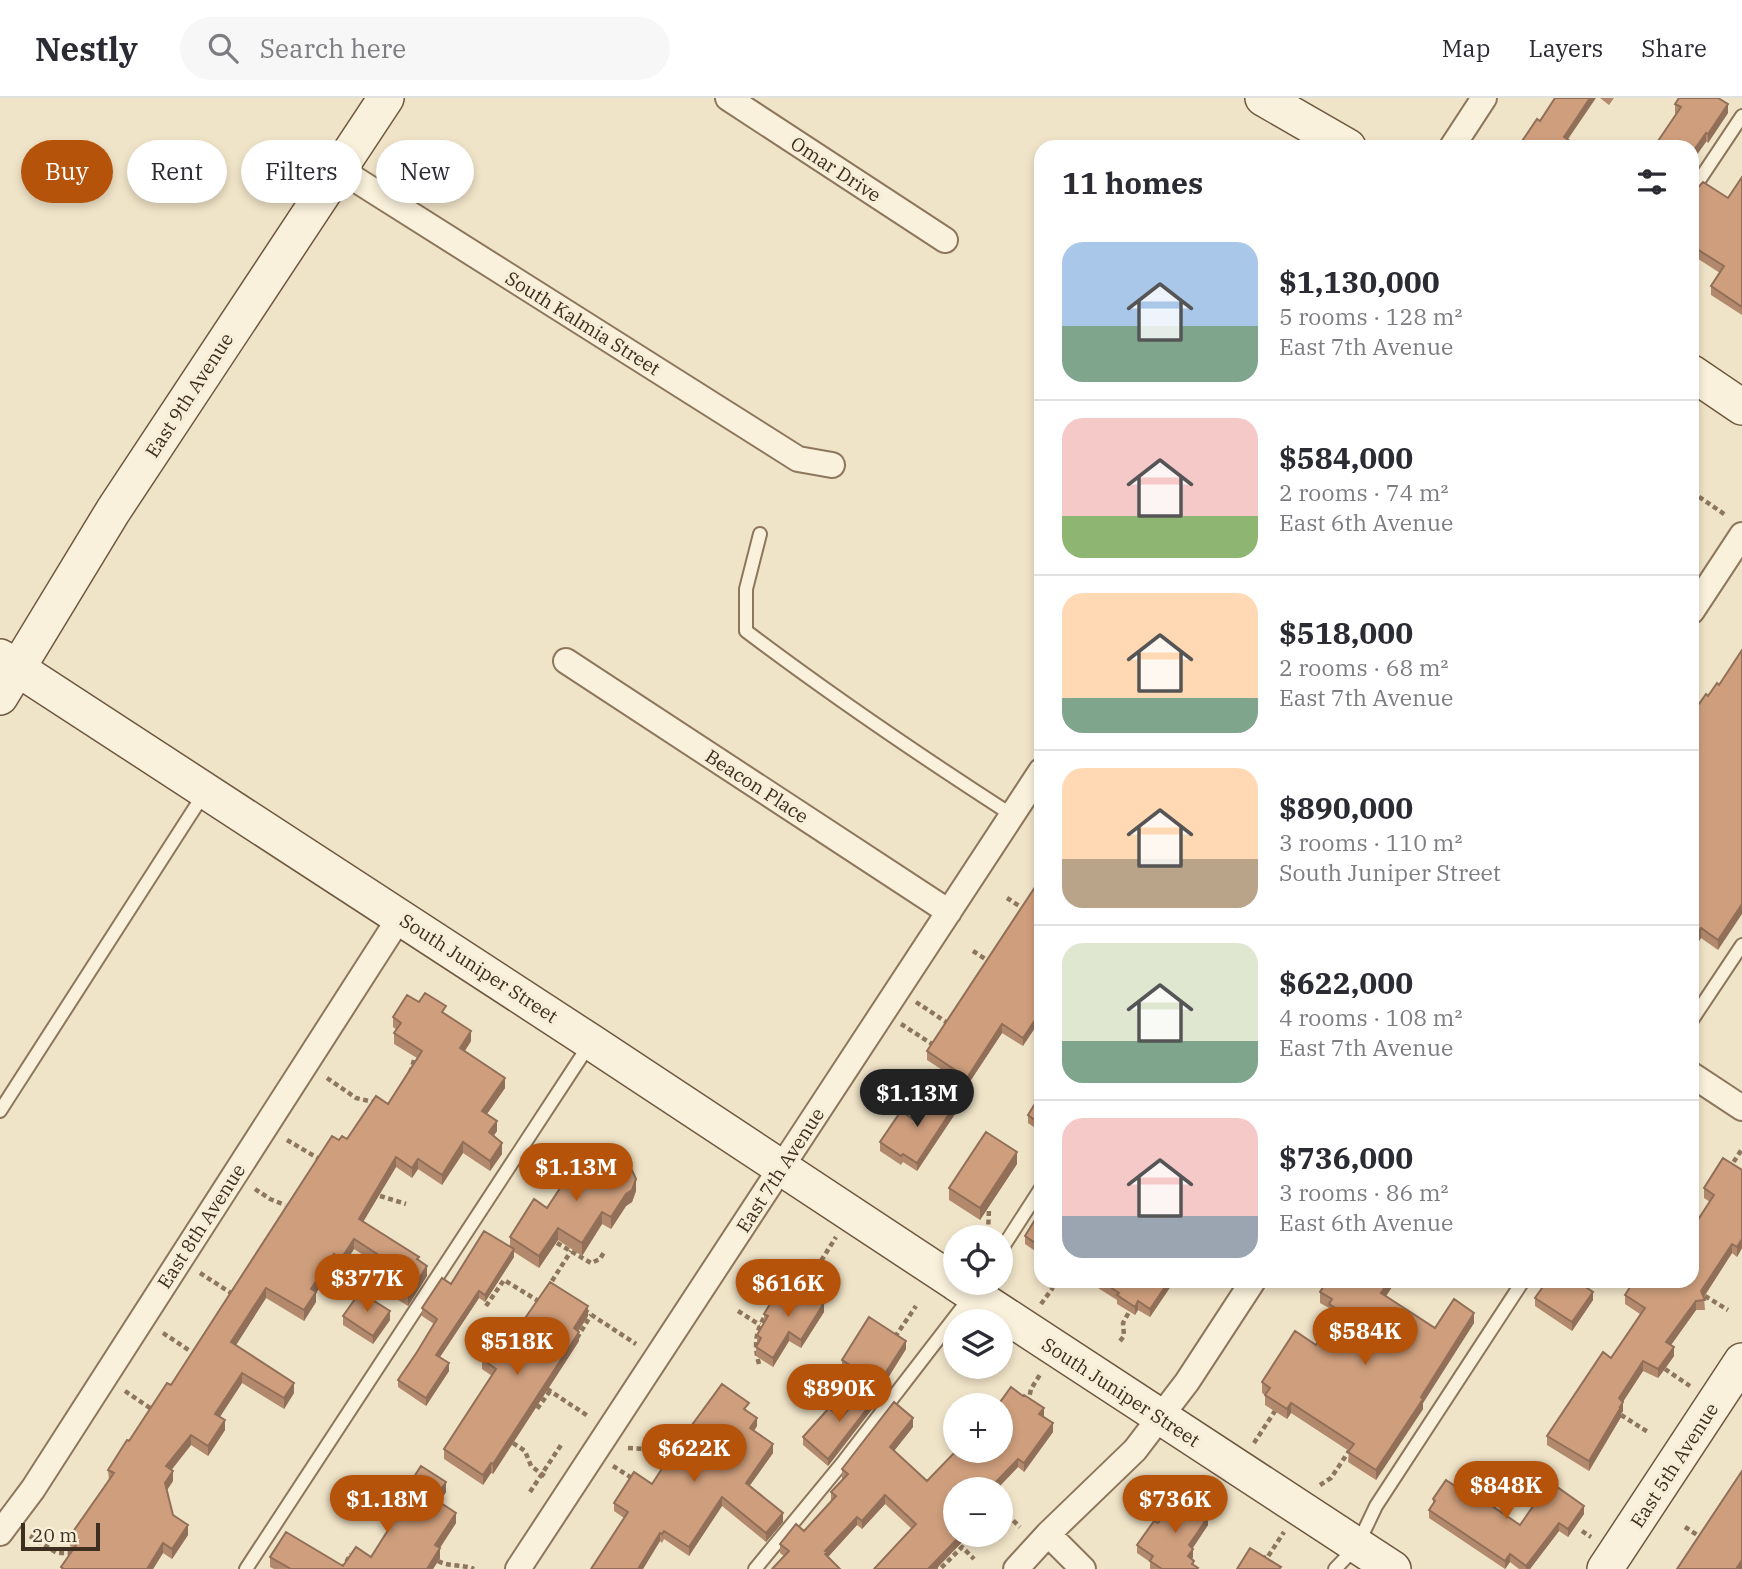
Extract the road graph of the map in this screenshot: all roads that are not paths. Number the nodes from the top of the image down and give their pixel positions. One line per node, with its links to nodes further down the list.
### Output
1 (386, 98): 6 (main road, East 9th Avenue)
2 (727, 98): 12 (street, Omar Drive)
3 (1263, 98): 7 (main road)
4 (1484, 98): 8 (street)
5 (1742, 116): 9 (lane)
6 (358, 140)
7 (1336, 140)
8 (1457, 140)
9 (1699, 180)
10 (362, 184): 15 (street, South Kalmia Street)
11 (317, 203): 20 (main road, East 9th Avenue)
12 (945, 240)
13 (1699, 378): 14 (main road)
14 (1742, 407)
15 (832, 465)
16 (760, 534): 23 (lane)
17 (1742, 535): 18 (street)
18 (1699, 600)
19 (566, 661): 24 (street, Beacon Place)
20 (6, 675): 22 (main road, South Juniper Street)
21 (1034, 782): 23 (street, East 7th Avenue)
22 (205, 792): 25 (main road, South Juniper Street); 31 (lane)
23 (1012, 815): 24 (street, East 7th Avenue)
24 (949, 912): 32 (street, East 7th Avenue)
25 (400, 917): 28 (main road, South Juniper Street); 42 (street, East 8th Avenue)
26 (1742, 945): 27 (lane)
27 (1699, 1010)
28 (591, 1042): 32 (main road, South Juniper Street); 45 (lane)
29 (1699, 1080): 30 (street)
30 (1742, 1108)
31 (0, 1111)
32 (782, 1167): 35 (main road, South Juniper Street); 46 (street, East 7th Avenue)
33 (1034, 1199): 34 (lane)
34 (1013, 1231)
35 (943, 1270)
36 (1248, 1288): 41 (street)
37 (1518, 1288): 44 (lane)
38 (959, 1295): 47 (lane)
39 (981, 1295): 41 (main road, South Juniper Street)
40 (1742, 1360): 51 (main road, East 5th Avenue)
41 (1160, 1417): 43 (street); 44 (main road, South Juniper Street)
42 (4, 1527)
43 (1048, 1534): 48 (street); 49 (street)
44 (1346, 1557): 50 (main road, South Juniper Street)
45 (246, 1569)
46 (518, 1569)
47 (755, 1569)
48 (1016, 1569)
49 (1083, 1569)
50 (1393, 1569)
51 (1605, 1569)

